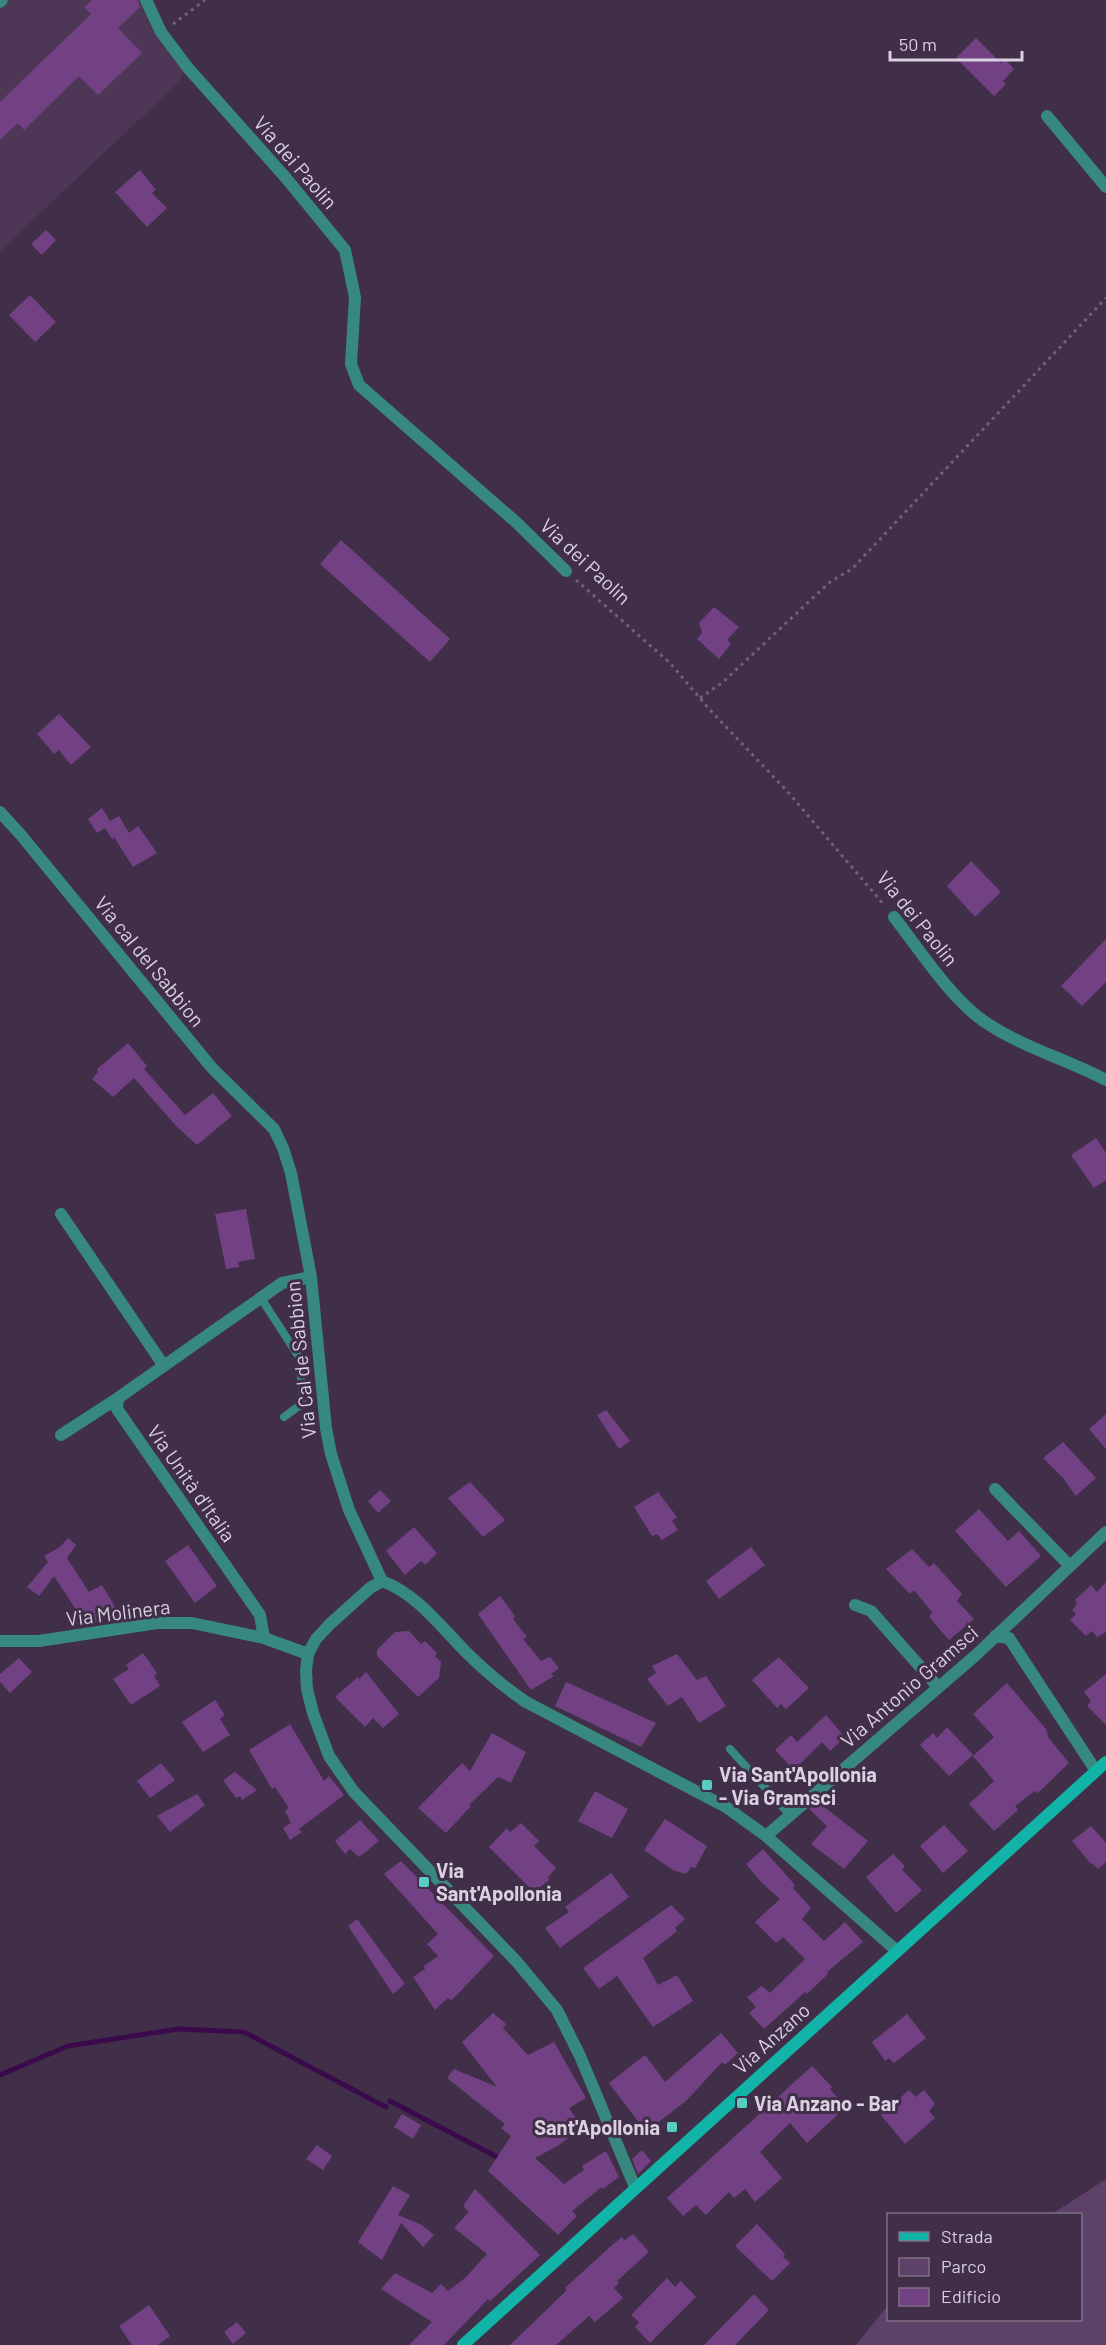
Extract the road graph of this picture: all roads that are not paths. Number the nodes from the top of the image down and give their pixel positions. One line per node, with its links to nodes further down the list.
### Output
1 (146, 0): 4 (street, Via dei Paolin)
2 (1047, 116): 3 (street)
3 (1106, 187)
4 (566, 571)
5 (0, 812): 8 (street, Via cal del Sabbion)
6 (894, 917): 7 (street, Via dei Paolin)
7 (1106, 1080)
8 (274, 1129): 10 (street, Via Cal de Sabbion)
9 (61, 1214): 12 (street)
10 (311, 1277): 11 (street); 19 (street, Via Cal de Sabbion)
11 (261, 1298): 12 (street); 14 (lane)
12 (164, 1366): 13 (street)
13 (118, 1398): 15 (street); 22 (street, Via Unità d'Italia)
14 (284, 1417)
15 (61, 1435)
16 (995, 1489): 18 (street)
17 (1106, 1532): 18 (street, Via Antonio Gramsci)
18 (1070, 1566): 21 (street, Via Antonio Gramsci)
19 (382, 1581): 24 (street); 30 (street)
20 (855, 1605): 25 (street)
21 (995, 1636): 25 (street, Via Antonio Gramsci); 28 (street, Via Antonio Gramsci)
22 (264, 1638): 23 (street, Via Molinera); 24 (street, Via Molinera)
23 (0, 1641)
24 (308, 1654): 32 (street)
25 (938, 1687): 29 (street, Via Antonio Gramsci)
26 (730, 1749): 29 (lane)
27 (1106, 1762): 28 (main road, Via Anzano)
28 (1096, 1771): 31 (main road, Via Anzano)
29 (790, 1815): 30 (street, Via Antonio Gramsci)
30 (766, 1836): 31 (street)
31 (897, 1951): 32 (main road, Via Anzano)
32 (635, 2187): 33 (main road, Via Anzano)
33 (463, 2345)

